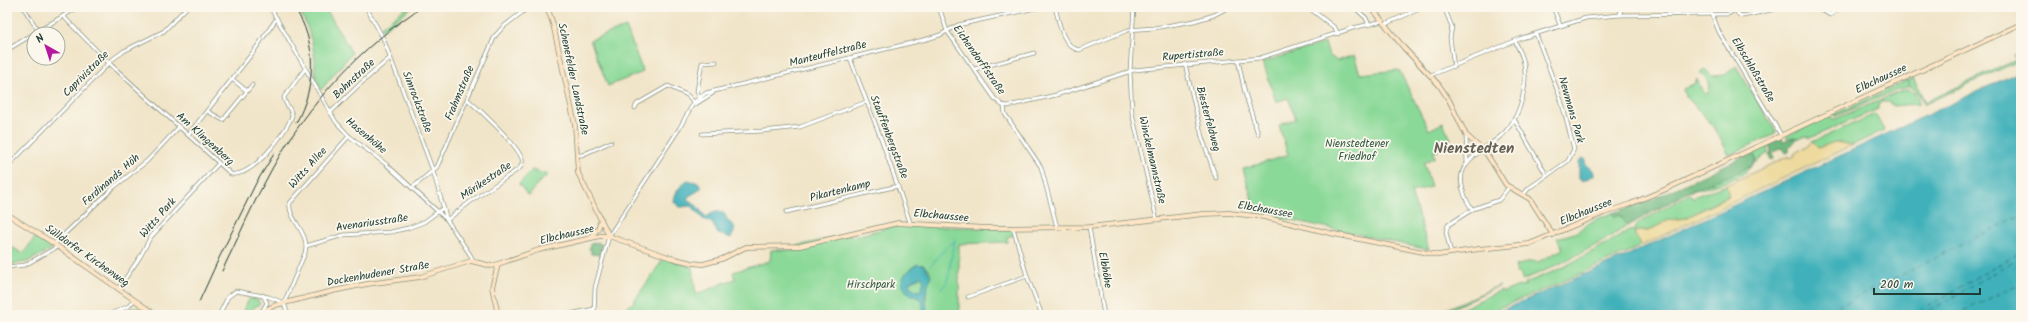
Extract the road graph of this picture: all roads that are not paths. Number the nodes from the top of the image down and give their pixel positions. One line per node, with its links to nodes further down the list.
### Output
1 (23, 7): 32 (street)
2 (78, 7): 26 (street)
3 (187, 7): 46 (street, Caprivistraße)
4 (270, 7): 27 (street, Hasenhöhe)
5 (366, 7): 42 (street, Simrockstraße)
6 (529, 7): 57 (street, Frahmstraße)
7 (547, 7): 74 (main road, Schenefelder Landstraße)
8 (939, 7): 35 (street, Eichendorffstraße)
9 (1040, 7): 35 (street, Manteuffelstraße)
10 (1055, 7): 34 (street)
11 (1134, 7): 34 (street, Winckelmannstraße)
12 (1229, 7): 34 (street)
13 (1308, 7): 36 (street)
14 (1354, 7): 30 (street)
15 (1372, 7): 28 (main road)
16 (1424, 7): 28 (street, Rupertistraße)
17 (1444, 7): 48 (street)
18 (1553, 7): 31 (street)
19 (1621, 7): 24 (street)
20 (1785, 7): 23 (street)
21 (1817, 7): 22 (street)
22 (1842, 7)
23 (1738, 8): 25 (street)
24 (1620, 14): 25 (street); 31 (street)
25 (1712, 14): 70 (street, Elbschloßstraße)
26 (63, 16): 33 (street); 46 (street, Am Klingenberg)
27 (277, 18): 50 (street, Hasenhöhe); 53 (street)
28 (1384, 23): 30 (street, Rupertistraße); 52 (main road)
29 (2021, 24): 70 (main road, Elbchaussee)
30 (1368, 25): 36 (street, Rupertistraße)
31 (1560, 25): 37 (street)
32 (35, 26)
33 (45, 26)
34 (1132, 30): 51 (street, Winckelmannstraße)
35 (947, 31): 43 (street, Manteuffelstraße); 49 (street, Eichendorffstraße)
36 (1338, 34): 44 (street, Rupertistraße)
37 (1536, 34): 39 (street); 79 (street, Newmans Park)
38 (26, 38): 40 (street)
39 (1515, 41): 48 (street); 64 (street)
40 (7, 50)
41 (1034, 53): 49 (street)
42 (390, 58): 63 (street, Bohnstraße); 78 (street, Simrockstraße)
43 (850, 58): 56 (street, Manteuffelstraße); 58 (street, Stauffenbergstraße)
44 (1238, 60): 47 (street, Rupertistraße); 67 (street)
45 (716, 62): 56 (street)
46 (109, 63): 65 (street, Am Klingenberg); 77 (street, Caprivistraße)
47 (1185, 64): 51 (street, Rupertistraße); 80 (street, Biesterfeldweg)
48 (1454, 66): 52 (street)
49 (975, 68): 60 (street, Eichendorffstraße)
50 (305, 69): 63 (street, Hasenhöhe); 76 (street, Am Klingenberg)
51 (1130, 71): 60 (street, Rupertistraße); 92 (street, Winckelmannstraße)
52 (1431, 74): 69 (main road)
53 (232, 79): 55 (street); 62 (street)
54 (252, 85): 55 (street)
55 (248, 91): 62 (street)
56 (700, 98): 59 (street, Manteuffelstraße)
57 (467, 99): 78 (street, Frahmstraße); 91 (street, Mörikestraße)
58 (866, 102): 66 (street); 81 (street, Stauffenbergstraße)
59 (694, 104): 61 (street); 98 (street, Manteuffelstraße)
60 (1004, 106): 94 (street, Eichendorffstraße)
61 (635, 108)
62 (207, 110): 68 (street)
63 (330, 113): 71 (street, Hasenhöhe)
64 (1514, 119): 73 (street); 79 (street)
65 (179, 127): 68 (street, Am Klingenberg); 100 (street, Ferdinands Höh)
66 (702, 134)
67 (1258, 134)
68 (188, 135): 76 (street, Am Klingenberg)
69 (1466, 135): 73 (main road); 75 (street)
70 (1781, 135): 97 (main road, Elbchaussee)
71 (349, 136): 83 (street, Hasenhöhe); 101 (street, Witts Allee)
72 (611, 142): 74 (street, Schenefelder Landstraße)
73 (1483, 150): 75 (street); 82 (main road)
74 (577, 155): 90 (main road, Schenefelder Landstraße)
75 (1467, 163): 86 (street)
76 (218, 164): 107 (street, Witts Park)
77 (7, 167)
78 (433, 171): 83 (street, Frahmstraße); 85 (street, Simrockstraße)
79 (1547, 176): 84 (street, Newmans Park)
80 (1216, 178)
81 (898, 186): 88 (street, Pikartenkamp); 93 (street, Stauffenbergstraße)
82 (1509, 187): 84 (main road); 86 (street)
83 (412, 188): 87 (street, Hasenhöhe)
84 (1524, 194): 97 (main road)
85 (443, 208): 87 (street); 91 (street, Simrockstraße)
86 (1472, 210): 102 (street)
87 (436, 212): 91 (street, Hasenhöhe); 101 (street, Avenariusstraße)
88 (786, 212)
89 (7, 214): 100 (main road, Sülldorfer Kirchenweg)
90 (601, 218): 98 (main road, Schenefelder Landstraße); 99 (main road)
91 (447, 220): 103 (street, Hasenhöhe)
92 (1157, 220): 95 (main road, Elbchaussee); 102 (main road, Elbchaussee)
93 (910, 222): 96 (main road, Elbchaussee); 98 (main road, Elbchaussee)
94 (1057, 227): 95 (main road, Elbchaussee); 96 (main road, Elbchaussee)
95 (1089, 227): 123 (street, Elbhöhe)
96 (1013, 228): 106 (street)
97 (1553, 235): 102 (main road, Elbchaussee)
98 (609, 236): 99 (main road, Elbchaussee); 112 (street, Manteuffelstraße)
99 (591, 238): 104 (main road, Elbchaussee)
100 (56, 246): 105 (street, Ferdinands Höh); 107 (main road, Sülldorfer Kirchenweg)
101 (306, 246): 111 (street)
102 (1451, 253)
103 (473, 261): 104 (main road); 111 (main road, Dockenhudener Straße)
104 (498, 265): 119 (main road)
105 (7, 267)
106 (1027, 276): 109 (street); 122 (street)
107 (118, 289): 110 (main road, Sülldorfer Kirchenweg)
108 (263, 295): 111 (street); 113 (street); 116 (street)
109 (968, 297)
110 (134, 300): 114 (street); 115 (main road, Sülldorfer Kirchenweg)
111 (284, 303): 113 (main road, Dockenhudener Straße); 118 (street)
112 (594, 309): 120 (street); 121 (street, Manteuffelstraße)
113 (262, 311): 117 (main road, Dockenhudener Straße)
114 (108, 315)
115 (156, 315)
116 (219, 315)
117 (254, 315)
118 (288, 315)
119 (498, 315)
120 (565, 315)
121 (594, 315)
122 (1042, 315)
123 (1104, 315)

